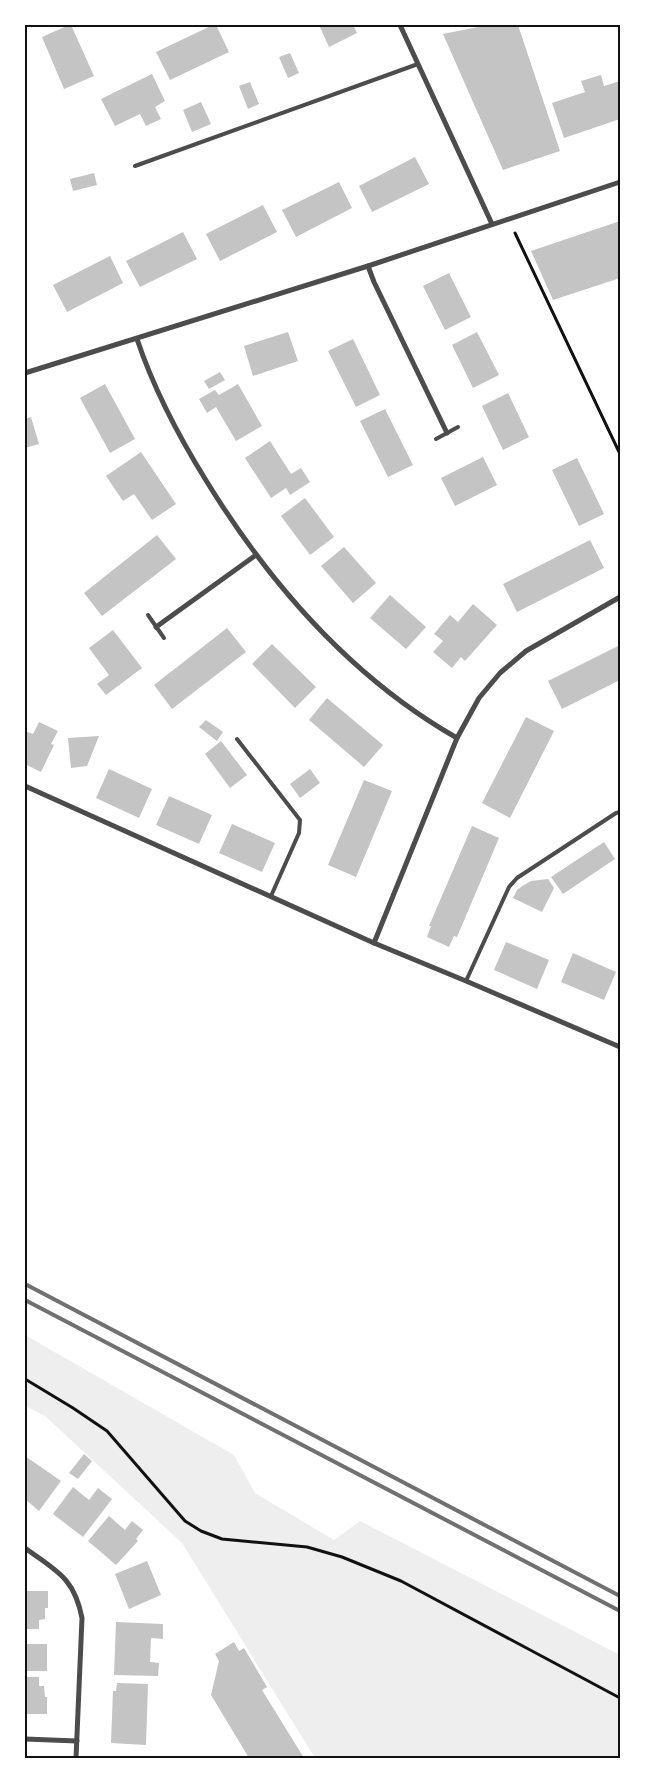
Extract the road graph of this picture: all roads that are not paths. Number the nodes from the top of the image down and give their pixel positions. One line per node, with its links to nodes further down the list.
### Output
1 (400, 25): 2 (street)
2 (418, 64): 3 (lane); 5 (street)
3 (134, 166)
4 (620, 182): 5 (street)
5 (492, 224): 6 (street)
6 (368, 266): 7 (street); 10 (street)
7 (137, 339): 8 (street); 12 (street)
8 (25, 373)
9 (458, 428): 10 (lane)
10 (447, 433): 11 (lane)
11 (436, 439)
12 (256, 555): 15 (street); 17 (street)
13 (620, 597): 17 (street)
14 (148, 615): 15 (lane)
15 (156, 626): 16 (lane)
16 (164, 638)
17 (457, 738): 22 (street)
18 (237, 739): 21 (lane)
19 (25, 786): 21 (street)
20 (620, 812): 23 (lane)
21 (270, 896): 22 (street)
22 (374, 943): 23 (street)
23 (466, 981): 24 (street)
24 (620, 1047)
25 (25, 1548): 27 (street)
26 (25, 1739): 27 (street)
27 (76, 1741): 28 (street)
28 (76, 1758)

